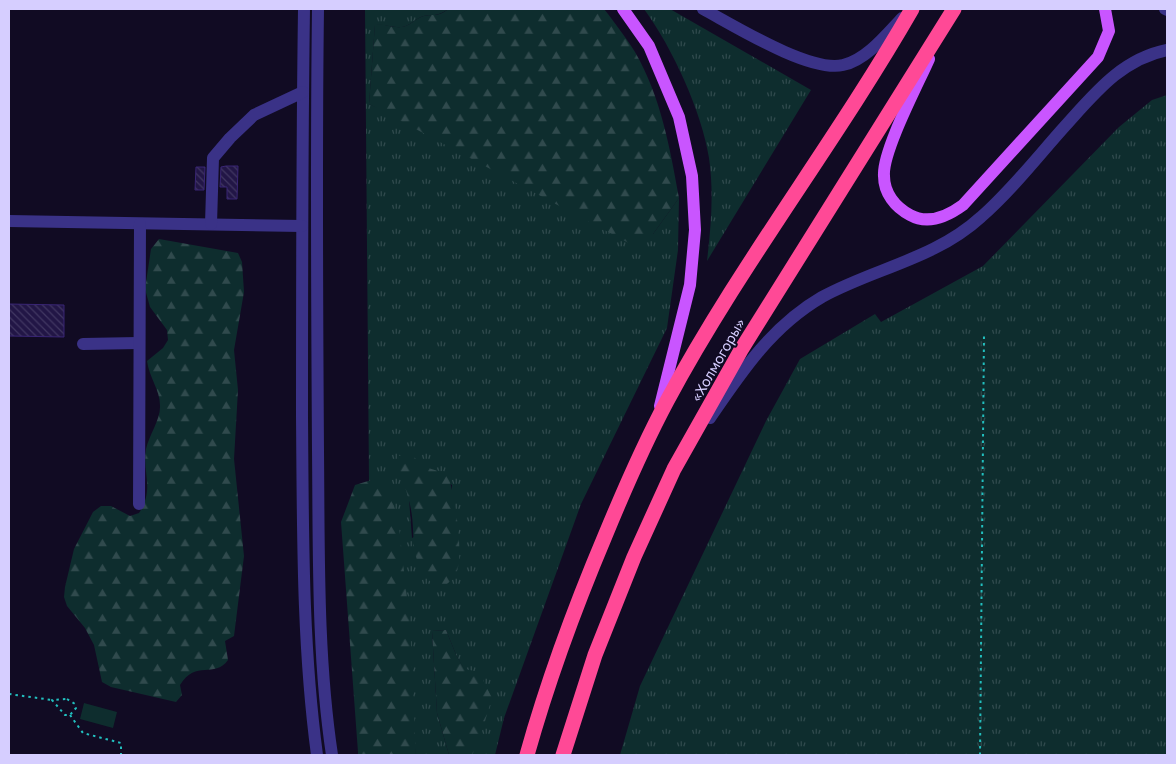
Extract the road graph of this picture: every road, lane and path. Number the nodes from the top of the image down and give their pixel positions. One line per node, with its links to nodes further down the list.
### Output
1 (304, 9): 10 (street)
2 (318, 9): 26 (street)
3 (622, 9): 18 (main road)
4 (703, 9): 5 (street)
5 (911, 9): 18 (highway, «Холмогоры»)
6 (954, 9): 8 (highway, «Холмогоры»)
7 (1105, 9): 8 (main road)
8 (941, 31): 19 (highway, «Холмогоры»)
9 (1167, 50): 19 (street)
10 (303, 92): 13 (street); 14 (street)
11 (9, 221): 12 (street)
12 (140, 224): 13 (street); 16 (street)
13 (211, 224): 14 (street)
14 (302, 226): 25 (street)
15 (984, 335): 29 (path)
16 (138, 343): 17 (street); 20 (street)
17 (83, 344)
18 (654, 427): 27 (highway, «Холмогоры»)
19 (674, 469): 28 (highway, «Холмогоры»)
20 (139, 504)
21 (9, 694): 22 (path)
22 (52, 700): 23 (path); 23 (path)
23 (70, 715): 24 (path)
24 (121, 755)
25 (317, 755)
26 (332, 755)
27 (527, 755)
28 (563, 755)
29 (980, 755)

